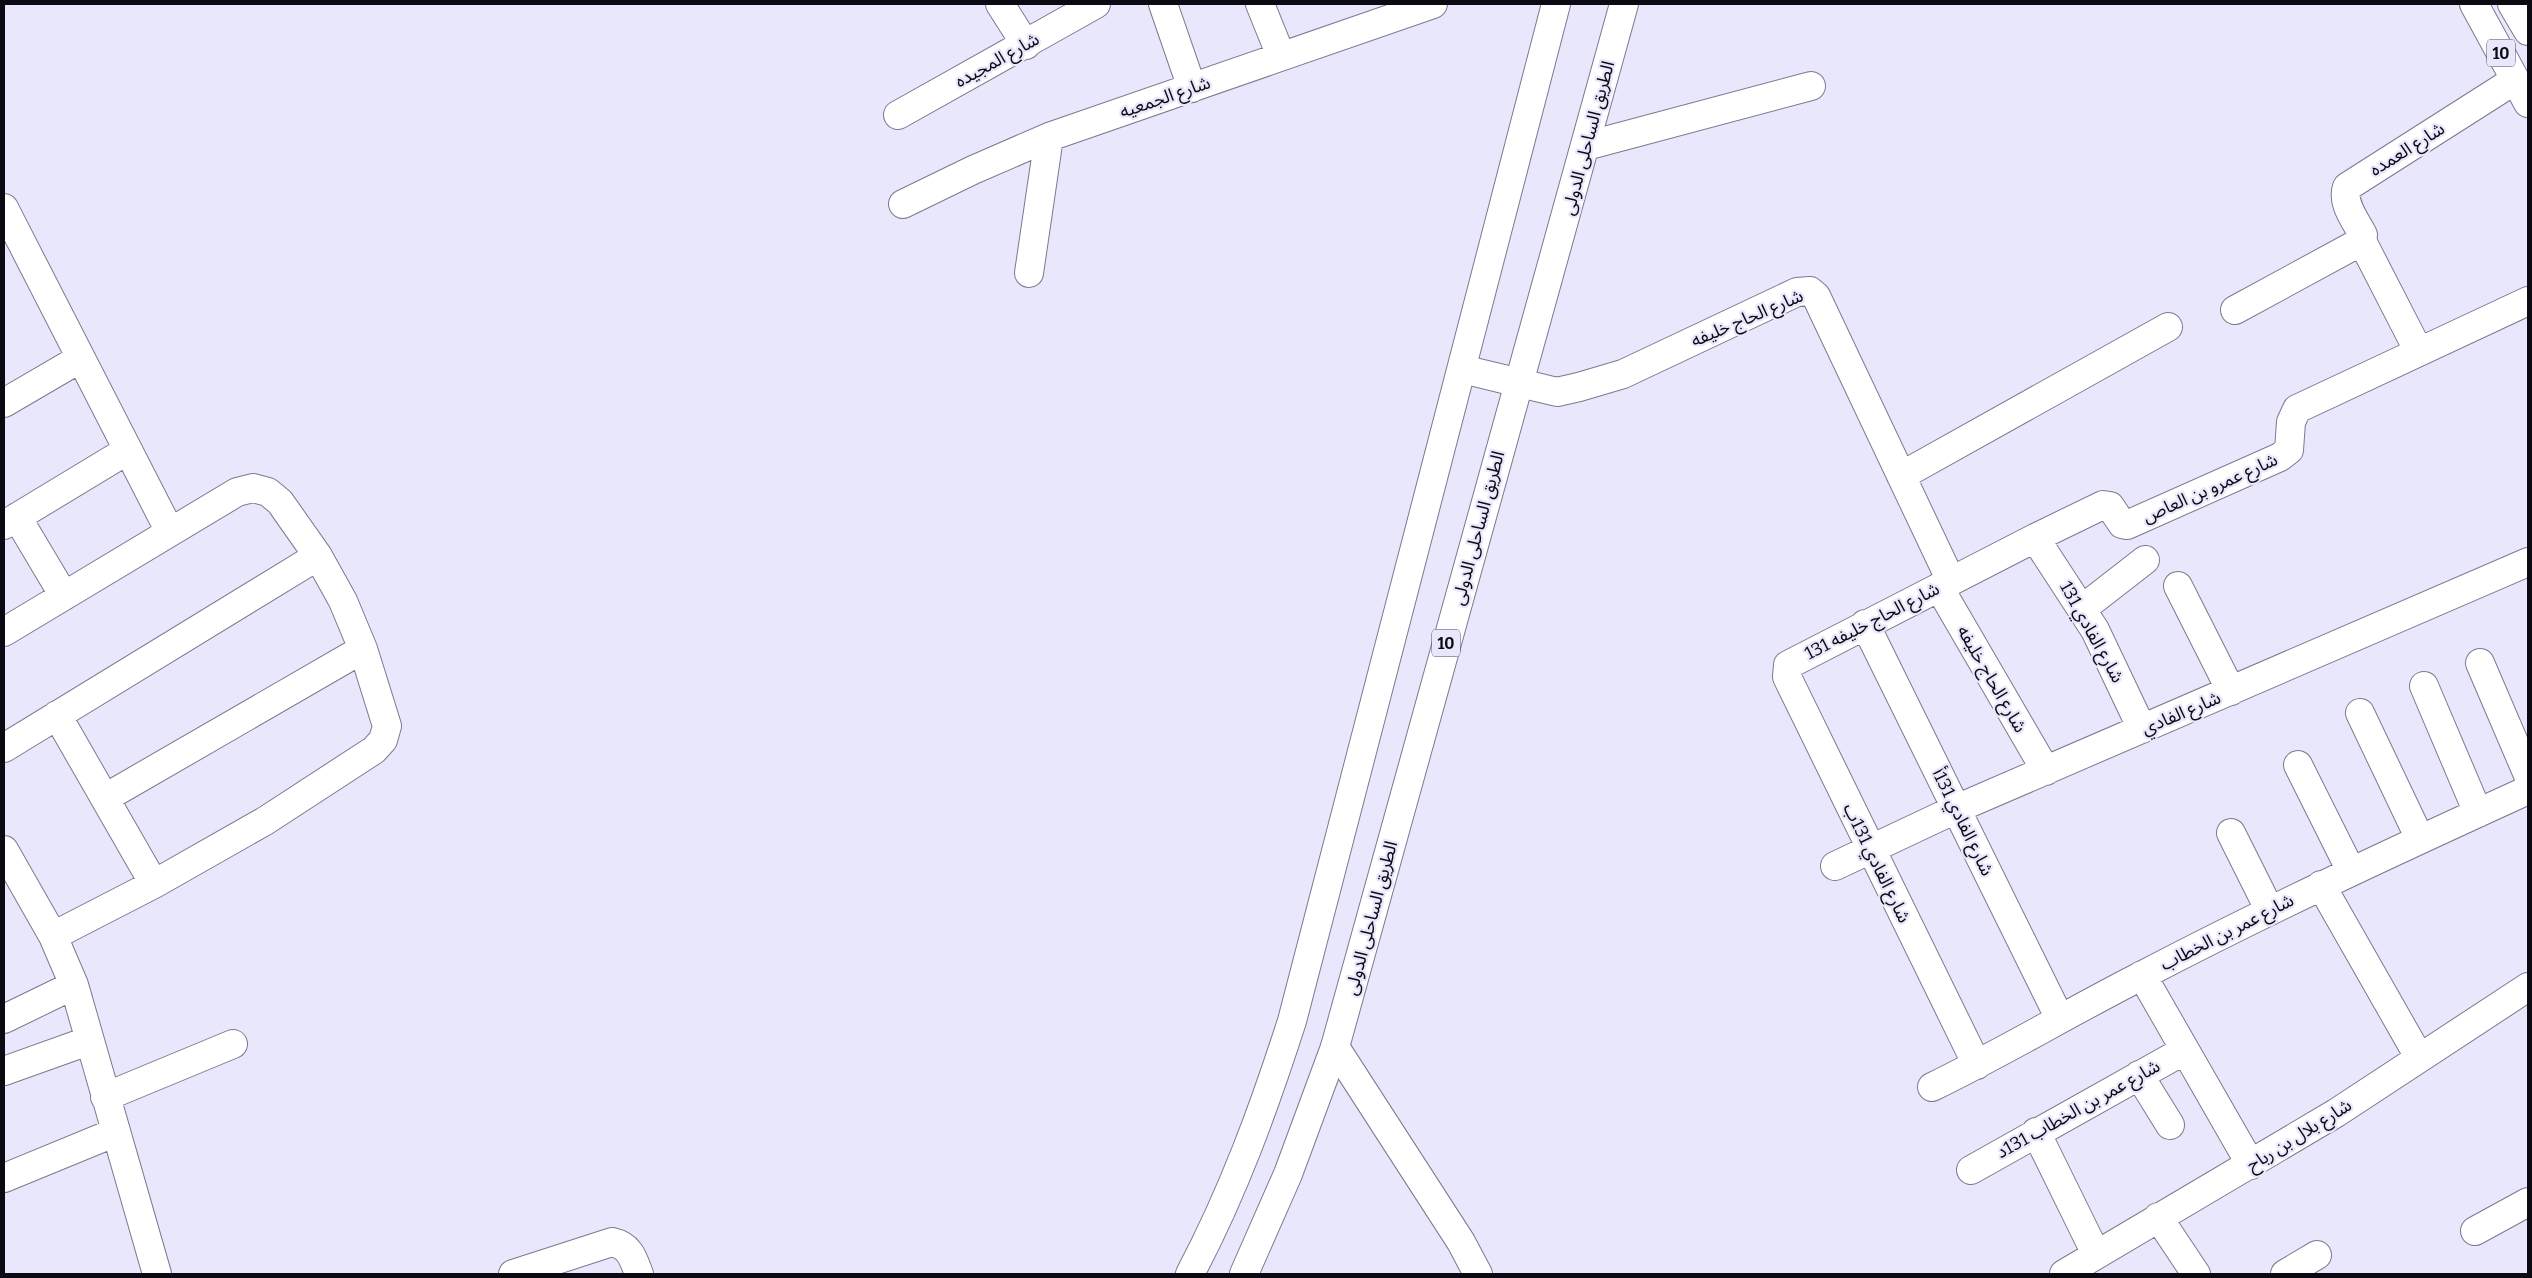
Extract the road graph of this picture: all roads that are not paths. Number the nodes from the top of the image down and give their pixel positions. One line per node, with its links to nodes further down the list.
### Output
1 (1000, 4): 11 (main road)
2 (1095, 4): 11 (main road, شارع المجيده)
3 (1163, 4): 14 (main road)
4 (1260, 4): 12 (main road)
5 (1433, 4): 12 (main road, شارع الجمعيه)
6 (1556, 4): 28 (main road)
7 (1624, 4): 18 (main road, الطريق الساحلى الدولى / 10)
8 (2474, 4): 15 (main road, 10)
9 (2512, 4): 10 (main road)
10 (2528, 32)
11 (1026, 45): 16 (main road, شارع المجيده)
12 (1281, 56): 14 (main road, شارع الجمعيه)
13 (1811, 86): 18 (main road)
14 (1192, 88): 17 (main road, شارع الجمعيه)
15 (2522, 92): 21 (main road, شارع العمده)
16 (898, 115)
17 (1049, 137): 19 (main road, شارع الجمعيه); 22 (main road)
18 (1586, 146): 29 (main road, الطريق الساحلى الدولى / 10)
19 (903, 204)
20 (4, 208): 27 (main road)
21 (2362, 241): 24 (main road); 26 (main road)
22 (1029, 274)
23 (2528, 301): 26 (main road, شارع عمرو بن العاص)
24 (2236, 310)
25 (2168, 327): 32 (main road)
26 (2419, 352): 35 (main road, شارع عمرو بن العاص)
27 (81, 358): 30 (main road); 31 (main road)
28 (1462, 369): 29 (main road, شارع الحاج خليفه); 100 (main road)
29 (1518, 384): 32 (main road, شارع الحاج خليفه); 78 (main road, الطريق الساحلى الدولى / 10)
30 (4, 403)
31 (128, 450): 33 (main road); 34 (main road)
32 (1901, 476): 39 (main road, شارع الحاج خليفه)
33 (10, 521): 41 (main road)
34 (170, 532): 36 (main road); 41 (main road)
35 (2035, 538): 39 (main road, شارع عمرو بن العاص); 42 (main road, شارع الفادي 131)
36 (318, 556): 45 (main road); 51 (main road)
37 (2145, 560): 42 (main road)
38 (2528, 562): 49 (main road, شارع الفادي)
39 (1945, 584): 43 (main road, شارع الحاج خليفه 131); 55 (main road, شارع الحاج خليفه)
40 (2178, 586): 49 (main road)
41 (64, 596): 44 (main road)
42 (2082, 610): 52 (main road, شارع الفادي 131)
43 (1865, 624): 46 (main road, شارع الحاج خليفه 131); 59 (main road, شارع الفادي 131أ)
44 (4, 632)
45 (363, 649): 58 (main road); 67 (main road)
46 (1793, 661): 64 (main road, شارع الفادي 131ب)
47 (2480, 663): 56 (main road)
48 (2424, 686): 60 (main road)
49 (2231, 691): 52 (main road, شارع الفادي)
50 (2360, 713): 62 (main road)
51 (57, 715): 53 (main road); 58 (main road)
52 (2142, 729): 55 (main road, شارع الفادي)
53 (4, 748)
54 (2298, 765): 66 (main road)
55 (2046, 771): 59 (main road, شارع الفادي)
56 (2528, 775)
57 (2528, 790): 60 (main road, شارع عمر بن الخطاب)
58 (105, 798): 67 (main road)
59 (1956, 809): 64 (main road, شارع الفادي); 75 (main road, شارع الفادي 131أ)
60 (2478, 813): 62 (main road, شارع عمر بن الخطاب)
61 (2231, 833): 69 (main road)
62 (2420, 839): 66 (main road, شارع عمر بن الخطاب)
63 (4, 850): 70 (main road)
64 (1870, 850): 65 (main road, شارع الفادي); 82 (main road, شارع الفادي 131ب)
65 (1834, 866)
66 (2351, 871): 68 (main road, شارع عمر بن الخطاب)
67 (154, 884): 70 (main road)
68 (2321, 885): 69 (main road, شارع عمر بن الخطاب); 80 (main road)
69 (2270, 911): 71 (main road, شارع عمر بن الخطاب)
70 (53, 936): 72 (main road)
71 (2142, 975): 75 (main road, شارع عمر بن الخطاب); 79 (main road)
72 (74, 985): 74 (main road); 76 (main road)
73 (2528, 986): 80 (main road, شارع بلال بن رباح)
74 (4, 1019)
75 (2060, 1019): 82 (main road, شارع عمر بن الخطاب)
76 (88, 1041): 81 (main road); 85 (main road)
77 (233, 1044): 85 (main road)
78 (1335, 1047): 101 (main road, الطريق الساحلى الدولى / 10); 102 (main road)
79 (2185, 1050): 83 (main road, شارع عمر بن الخطاب 131د); 89 (main road)
80 (2420, 1057): 89 (main road, شارع بلال بن رباح)
81 (7, 1063)
82 (1977, 1065): 84 (main road, شارع عمر بن الخطاب)
83 (2139, 1075): 86 (main road); 88 (main road, شارع عمر بن الخطاب 131د)
84 (1932, 1087)
85 (105, 1097): 87 (main road)
86 (2170, 1125)
87 (116, 1132): 91 (main road); 97 (main road)
88 (2036, 1132): 90 (main road, شارع عمر بن الخطاب 131د); 95 (main road)
89 (2251, 1165): 93 (main road, شارع بلال بن رباح)
90 (1970, 1170)
91 (4, 1178)
92 (2528, 1202): 94 (main road)
93 (2158, 1218): 95 (main road, شارع بلال بن رباح); 104 (main road)
94 (2475, 1231)
95 (2096, 1254): 103 (main road, شارع بلال بن رباح)
96 (2317, 1255): 105 (main road)
97 (158, 1274)
98 (513, 1274): 99 (main road)
99 (638, 1274)
100 (1190, 1274)
101 (1244, 1274)
102 (1478, 1274)
103 (2064, 1274)
104 (2196, 1274)
105 (2284, 1274)

